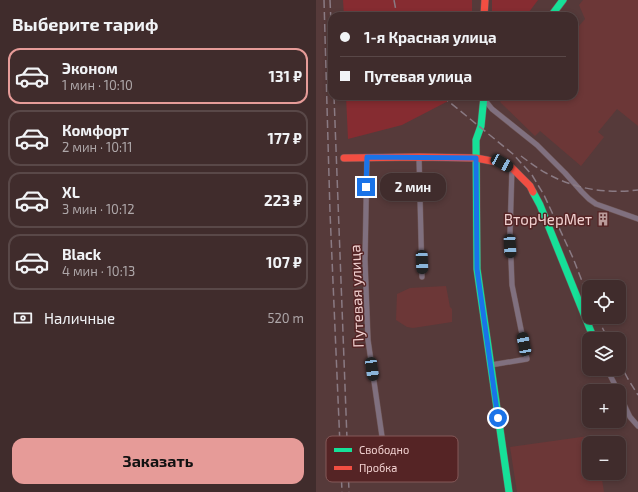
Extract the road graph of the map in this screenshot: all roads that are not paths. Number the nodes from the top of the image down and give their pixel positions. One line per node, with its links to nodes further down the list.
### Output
1 (485, 0): 3 (street)
2 (563, 0): 4 (street)
3 (484, 12)
4 (554, 12)
5 (484, 100): 10 (street)
6 (486, 100): 12 (street)
7 (367, 157): 8 (street); 9 (street); 18 (street, Путевая улица)
8 (419, 157): 10 (street); 13 (street)
9 (344, 158)
10 (476, 158): 11 (street); 15 (street)
11 (512, 168): 14 (street); 15 (street)
12 (638, 218)
13 (422, 277)
14 (591, 332)
15 (491, 365): 19 (street)
16 (626, 409): 17 (street)
17 (638, 426)
18 (382, 436)
19 (509, 492)

